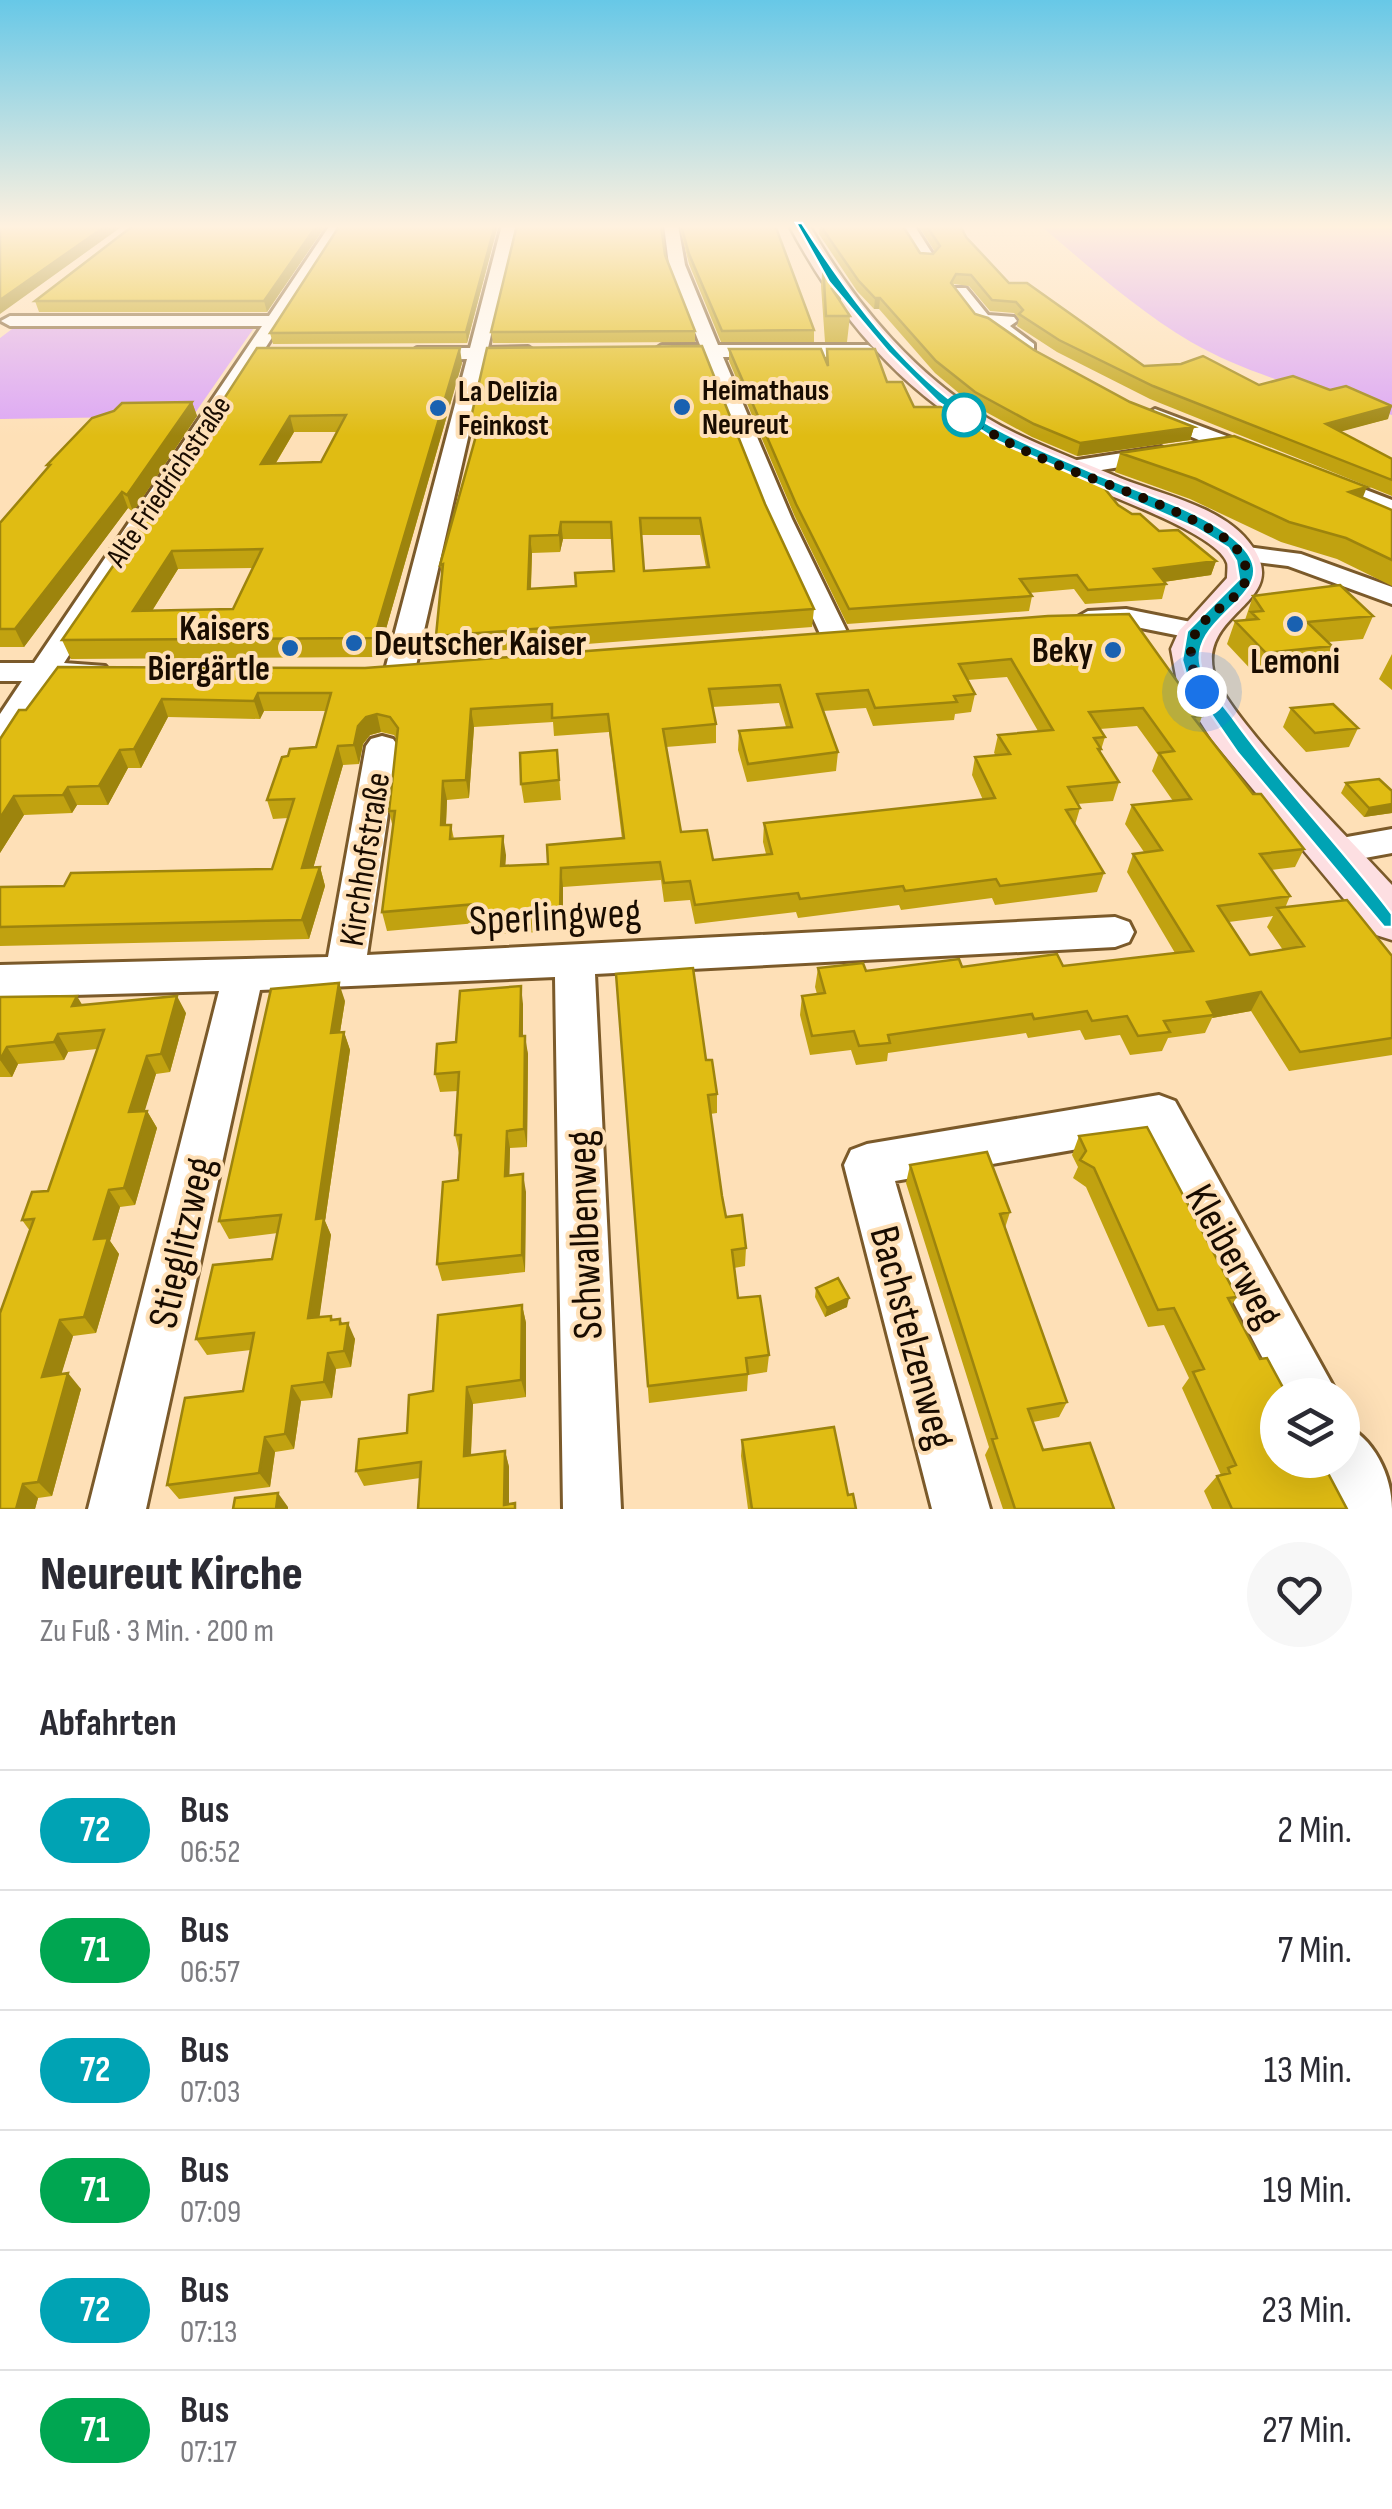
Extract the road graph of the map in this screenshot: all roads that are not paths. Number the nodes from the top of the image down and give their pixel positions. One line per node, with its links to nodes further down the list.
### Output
1 (291, 295): 7 (street, Alte Friedrichstraße)
2 (493, 295): 14 (street)
3 (690, 295): 9 (street)
4 (845, 295): 10 (street)
5 (963, 295): 15 (street)
6 (38, 300): 8 (street)
7 (274, 321): 8 (street); 29 (street, Alte Friedrichstraße)
8 (5, 325)
9 (711, 350): 10 (street); 11 (street); 26 (street)
10 (893, 350): 19 (street)
11 (645, 351)
12 (552, 353): 14 (street)
13 (404, 354): 14 (street)
14 (480, 354): 27 (street)
15 (1041, 357)
16 (1142, 410): 17 (street)
17 (1228, 444): 18 (street); 19 (street)
18 (1273, 461)
19 (1071, 468): 22 (street)
20 (1304, 473): 21 (street)
21 (1392, 509)
22 (1240, 554): 23 (street); 25 (street)
23 (1392, 596)
24 (1050, 621): 25 (street)
25 (1196, 631): 34 (street)
26 (796, 639)
27 (402, 670)
28 (0, 672): 29 (street)
29 (42, 672): 30 (street); 31 (street, Alte Friedrichstraße)
30 (121, 672)
31 (0, 738)
32 (382, 746): 38 (street, Kirchhofstraße)
33 (1392, 841): 34 (street)
34 (1332, 851): 35 (street)
35 (1392, 920)
36 (1115, 932): 37 (street, Sperlingweg)
37 (574, 962): 38 (street, Sperlingweg); 45 (street, Schwalbenweg)
38 (345, 972): 39 (street, Sperlingweg)
39 (242, 975): 40 (street, Sperlingweg); 44 (street, Stieglitzweg)
40 (0, 981)
41 (1160, 1115): 42 (street, Kleiberweg); 46 (street, Bachstelzenweg)
42 (1302, 1378)
43 (1356, 1478): 47 (street)
44 (117, 1509)
45 (592, 1509)
46 (961, 1509)
47 (1373, 1509)

